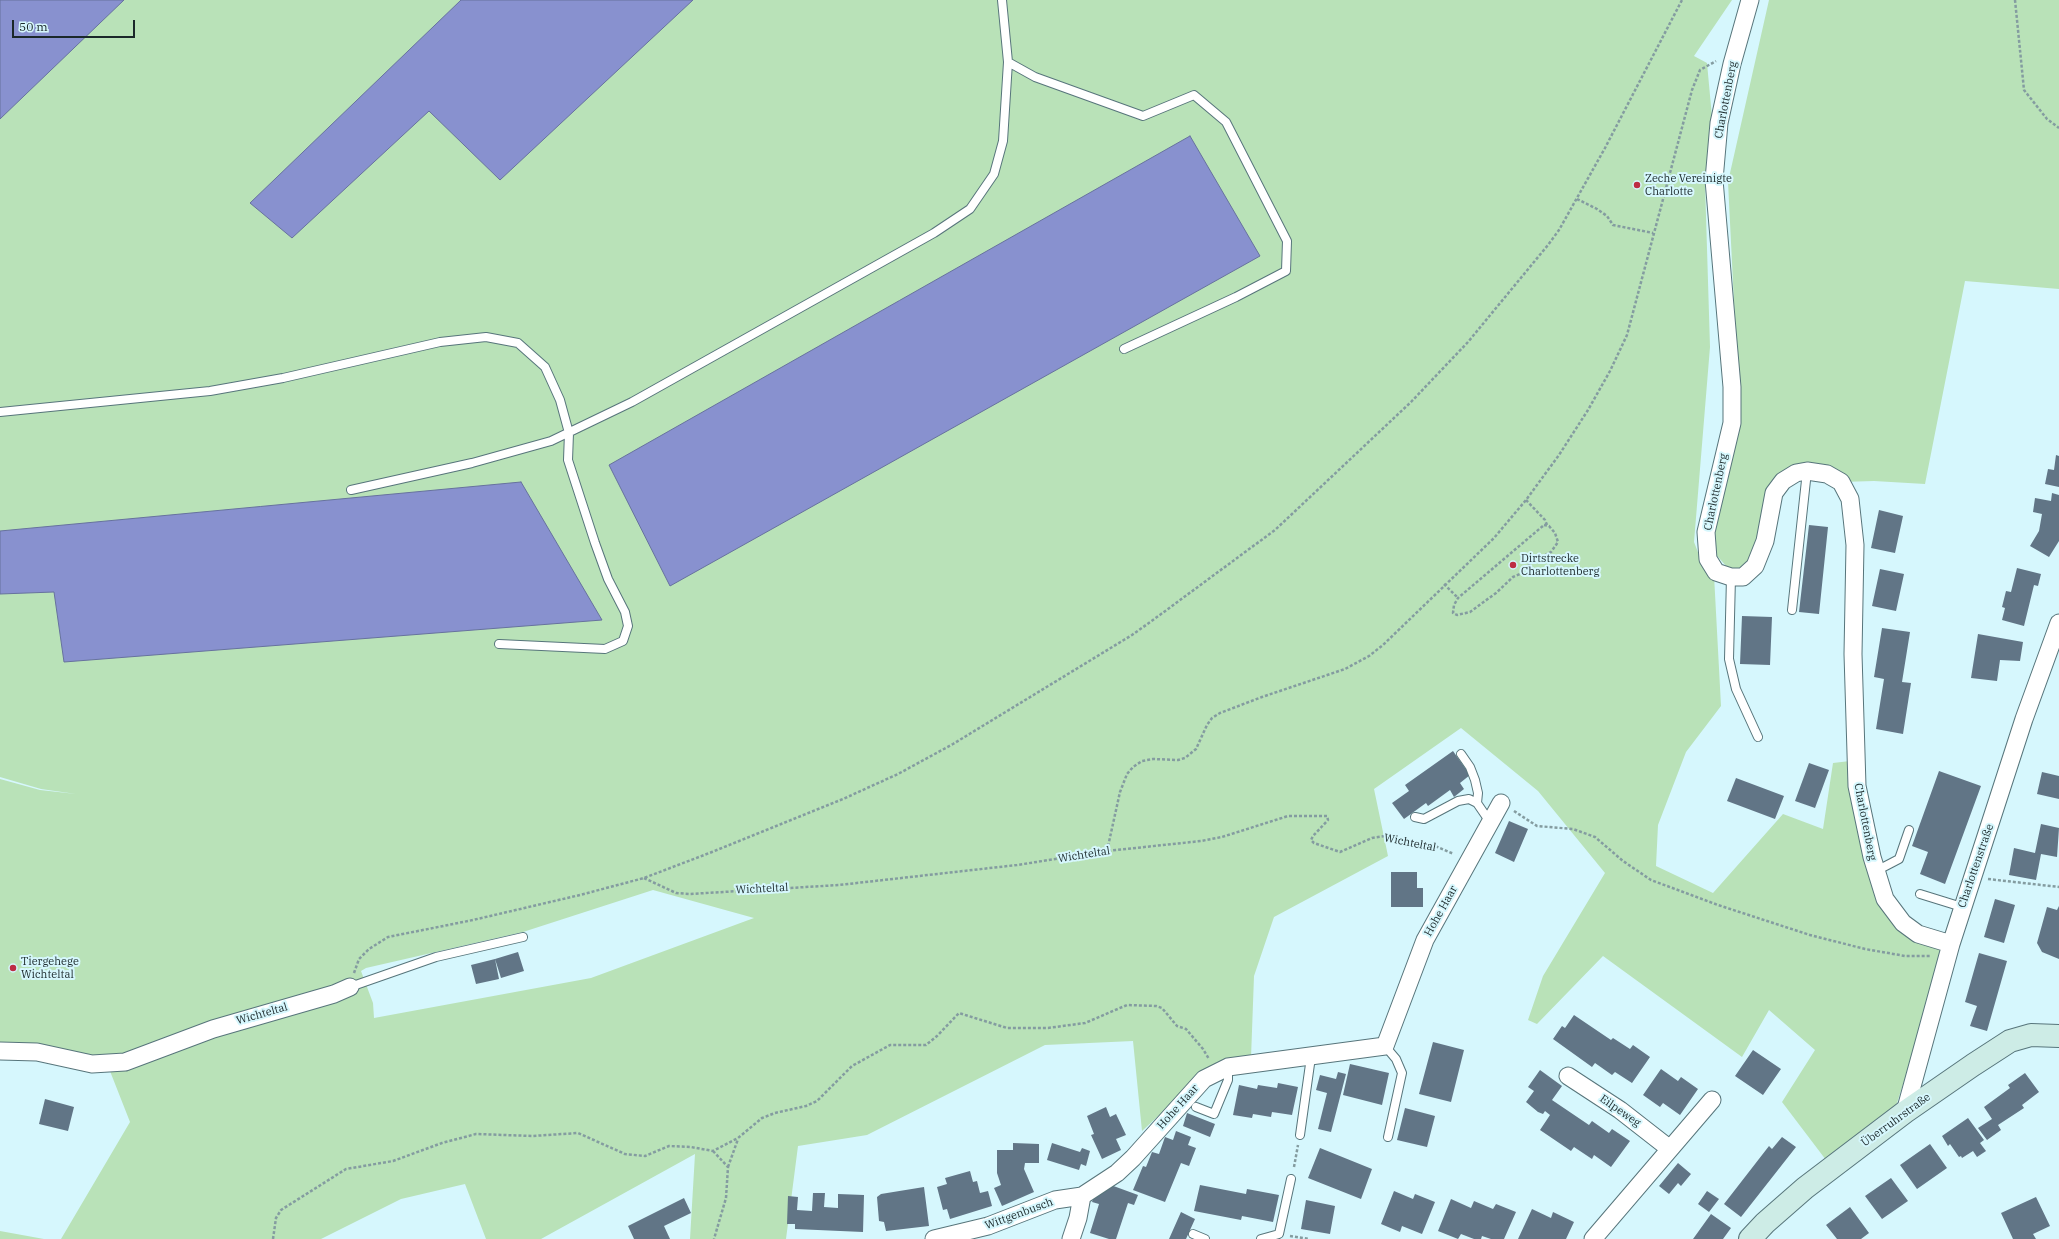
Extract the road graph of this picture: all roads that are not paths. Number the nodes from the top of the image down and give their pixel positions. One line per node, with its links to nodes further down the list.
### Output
1 (1002, 0): 3 (lane)
2 (1750, 0): 9 (street, Charlottenberg)
3 (1008, 62): 4 (lane); 6 (lane)
4 (1124, 349)
5 (0, 412): 6 (lane)
6 (568, 433): 8 (lane); 12 (lane)
7 (1807, 471): 9 (street, Charlottenberg); 10 (lane); 20 (street, Charlottenberg)
8 (351, 490)
9 (1731, 576): 13 (lane)
10 (1792, 610)
11 (2059, 623): 22 (street, Charlottenstraße)
12 (499, 644)
13 (1758, 737)
14 (1461, 754): 15 (lane)
15 (1477, 803): 17 (lane); 18 (lane)
16 (1501, 803): 18 (street, Hohe Haar)
17 (1414, 817)
18 (1490, 822): 27 (street, Hohe Haar)
19 (1909, 830): 20 (lane)
20 (1876, 872): 24 (street, Charlottenberg)
21 (1920, 894): 22 (lane)
22 (1962, 908): 24 (street, Charlottenstraße)
23 (523, 937): 25 (lane, Wichteltal)
24 (1949, 950): 34 (street, Charlottenstraße)
25 (350, 987): 28 (street, Wichteltal)
26 (2059, 1036): 34 (main road, Überruhrstraße)
27 (1385, 1046): 29 (street, Hohe Haar); 36 (lane)
28 (1, 1054)
29 (1311, 1057): 30 (street, Hohe Haar); 35 (lane)
30 (1222, 1069): 33 (lane); 39 (street, Hohe Haar)
31 (1568, 1076): 37 (street, Eilpeweg)
32 (1712, 1100): 37 (street)
33 (1196, 1107)
34 (1905, 1112): 46 (main road, Überruhrstraße)
35 (1300, 1134)
36 (1388, 1137)
37 (1670, 1148): 45 (street)
38 (1291, 1179): 44 (lane)
39 (1082, 1196): 41 (street, Wittgenbusch); 42 (street)
40 (1193, 1234): 43 (lane)
41 (934, 1239)
42 (1071, 1239)
43 (1205, 1239)
44 (1261, 1239)
45 (1593, 1239)
46 (1750, 1239)

